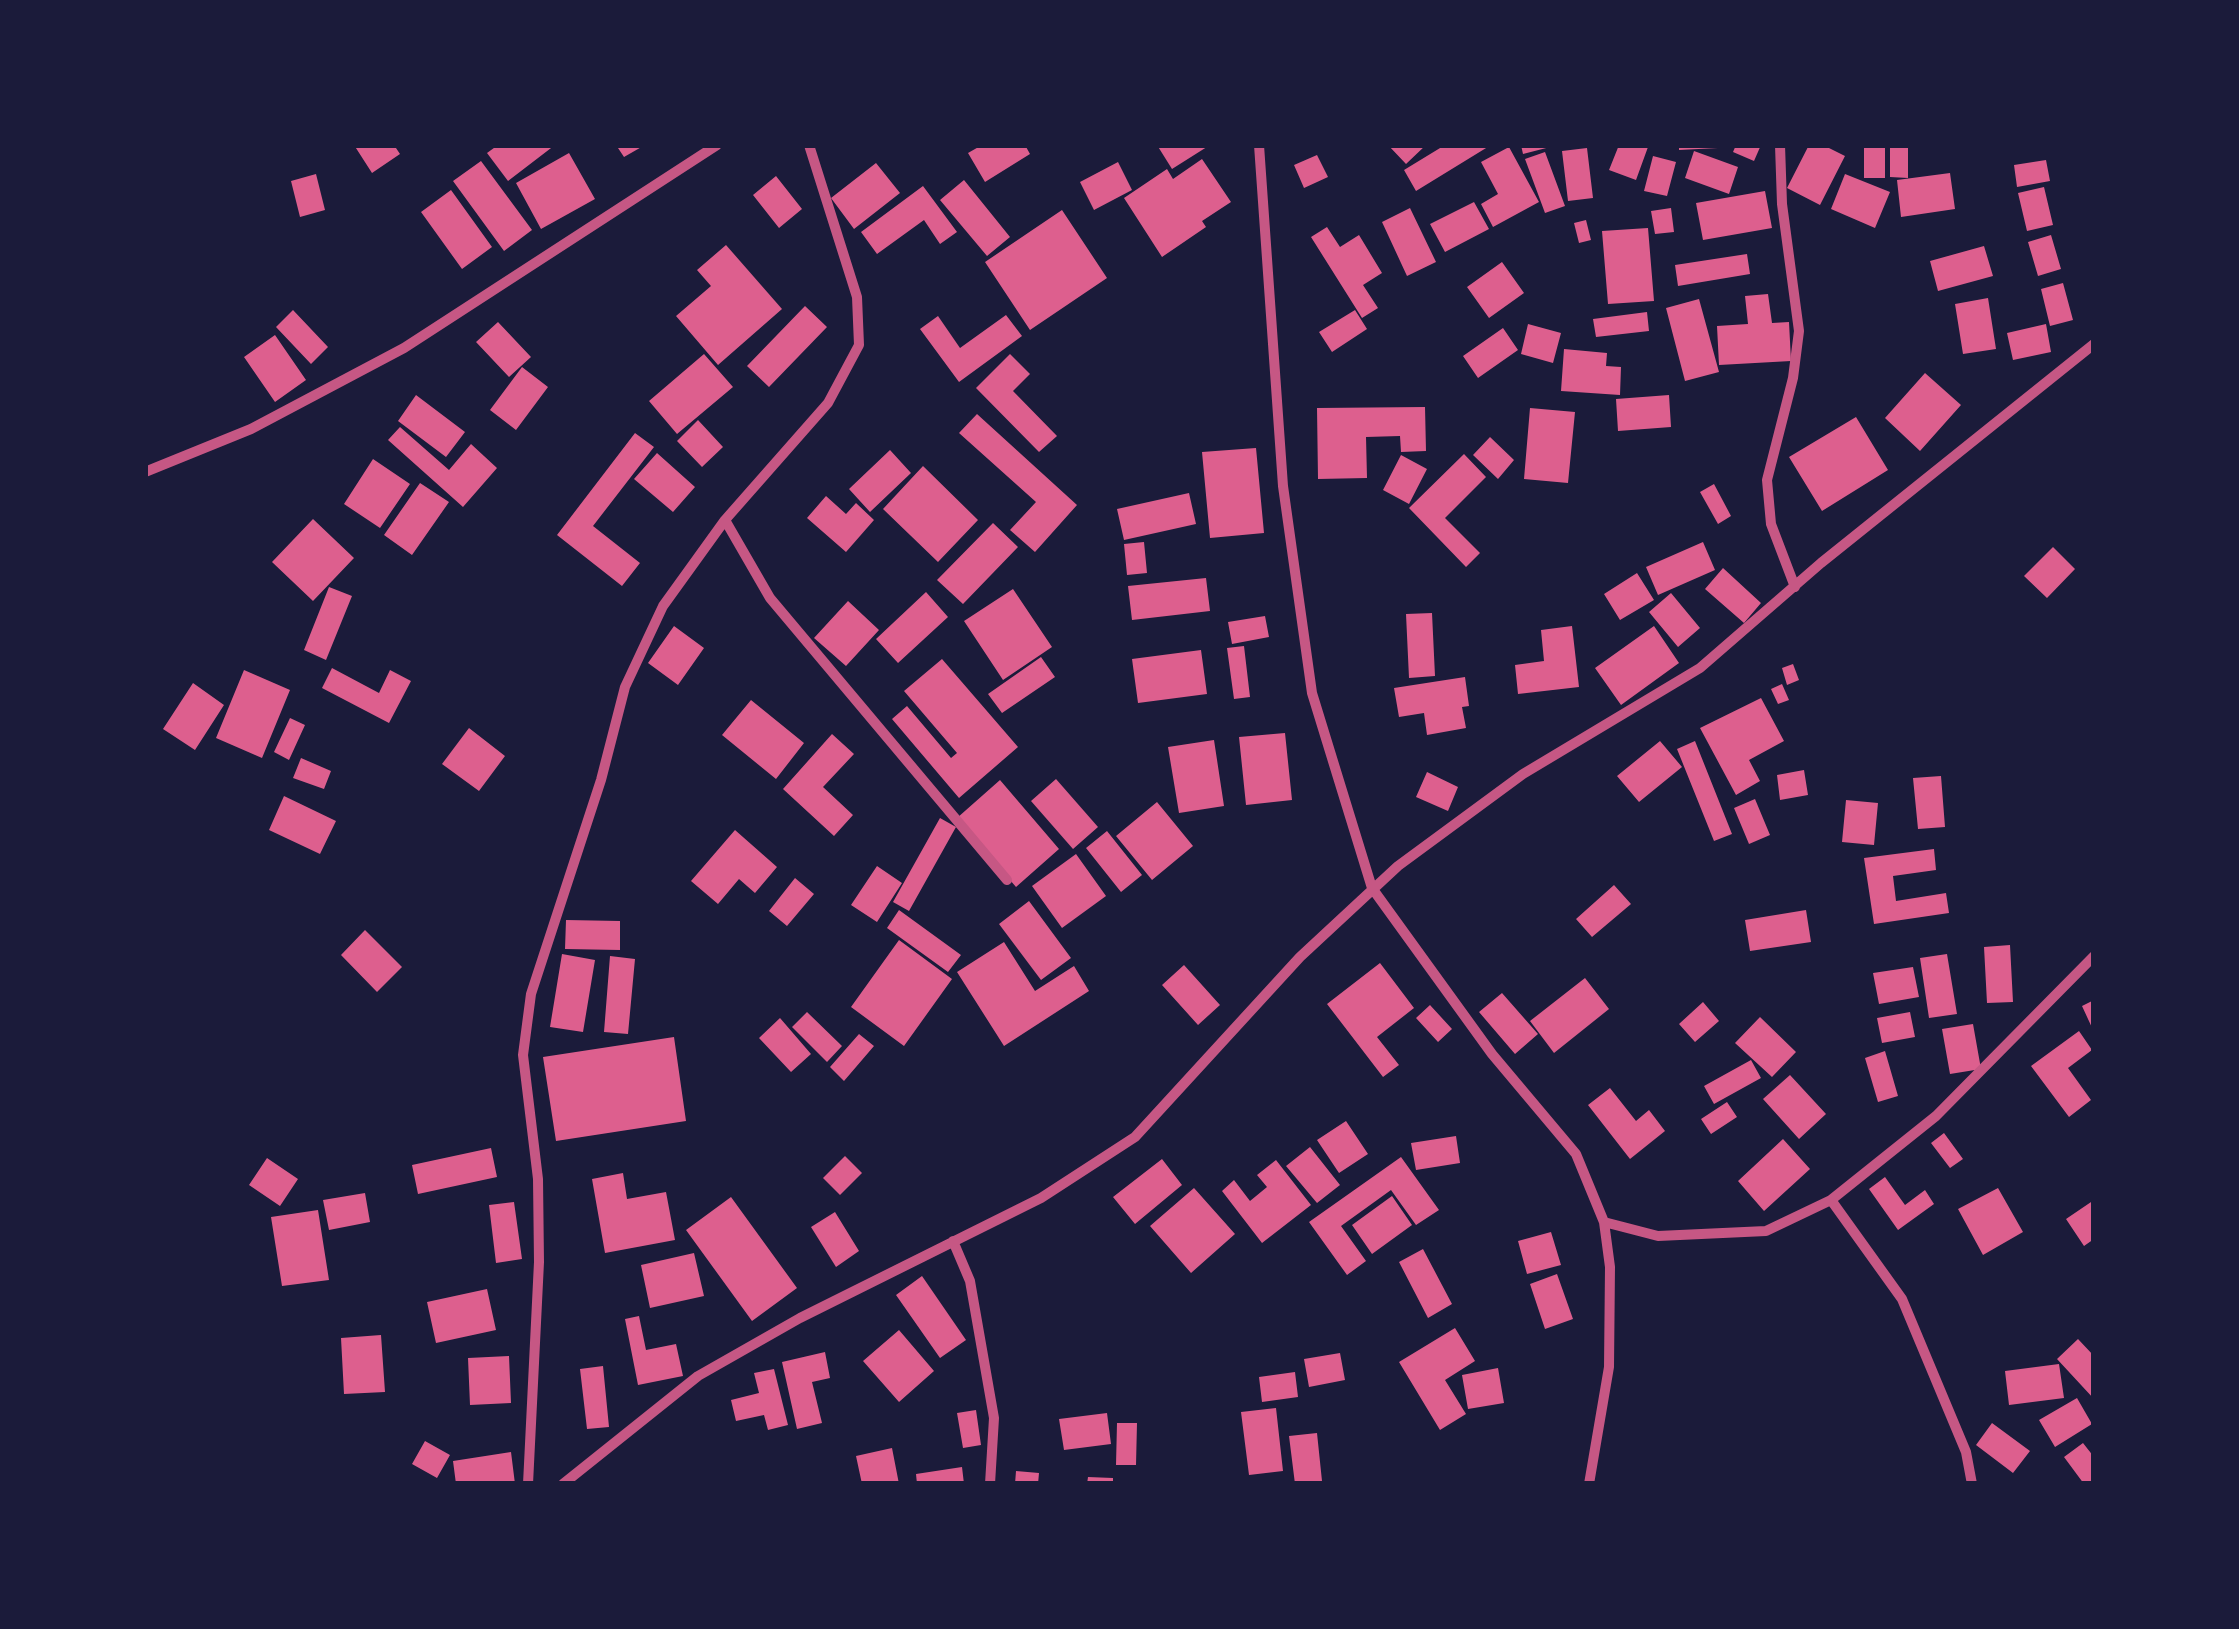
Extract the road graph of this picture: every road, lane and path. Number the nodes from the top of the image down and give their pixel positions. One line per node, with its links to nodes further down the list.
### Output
1 (716, 145): 6 (street)
2 (809, 145): 7 (street)
3 (1259, 145): 10 (street)
4 (1780, 145): 8 (street)
5 (2094, 344): 8 (street)
6 (145, 472)
7 (725, 520): 9 (street); 15 (street)
8 (1795, 586): 10 (street)
9 (1007, 880)
10 (1372, 888): 13 (street); 14 (street)
11 (2094, 956): 12 (street)
12 (1830, 1200): 13 (street); 19 (street)
13 (1604, 1222): 18 (street)
14 (953, 1241): 16 (street); 17 (street)
15 (528, 1484)
16 (563, 1484)
17 (990, 1484)
18 (1589, 1484)
19 (1972, 1484)

